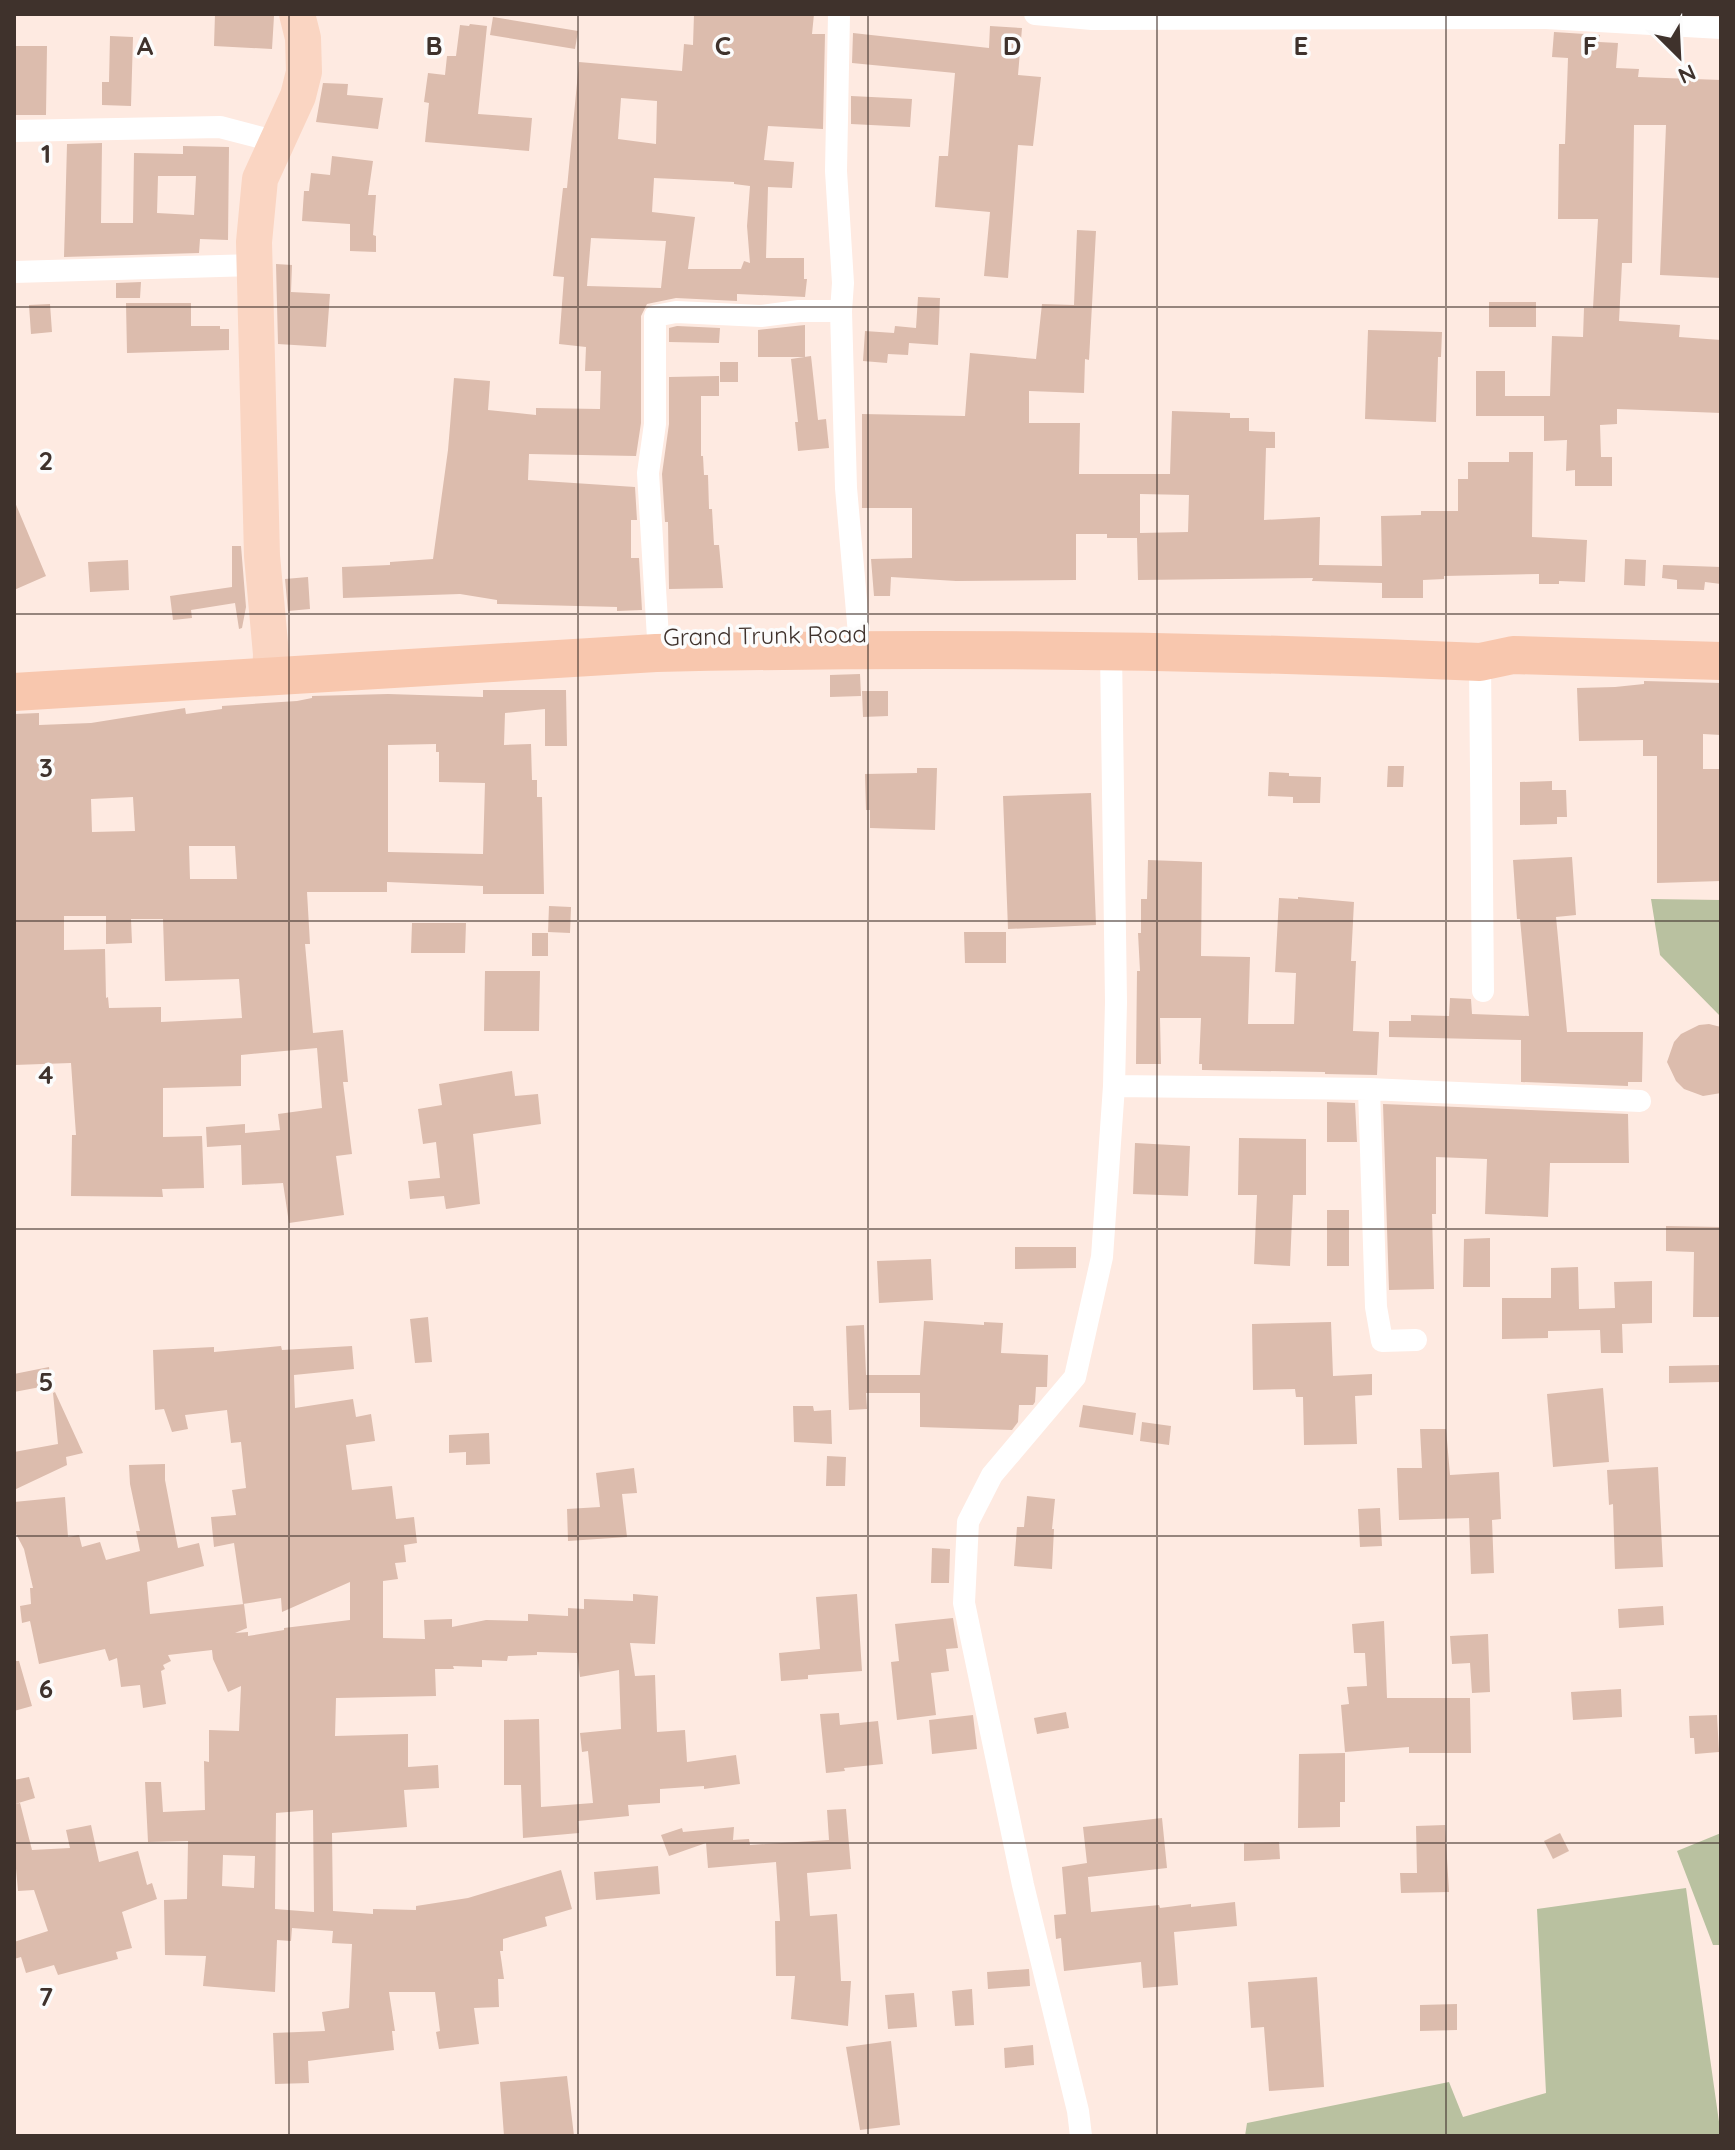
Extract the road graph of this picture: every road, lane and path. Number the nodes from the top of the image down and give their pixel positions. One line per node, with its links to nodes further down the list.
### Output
1 (297, 14): 7 (main road)
2 (839, 14): 10 (street)
3 (1035, 14): 4 (street)
4 (1458, 16): 5 (street)
5 (1721, 28)
6 (14, 131): 7 (street)
7 (277, 142): 8 (main road)
8 (254, 265): 9 (street); 16 (main road)
9 (14, 272)
10 (841, 311): 11 (street); 12 (street)
11 (859, 634): 12 (highway, Grand Trunk Road); 14 (highway, Grand Trunk Road)
12 (658, 638): 16 (highway, Grand Trunk Road)
13 (1111, 651): 14 (highway, Grand Trunk Road); 16 (highway, Grand Trunk Road); 20 (street)
14 (1496, 658): 15 (highway, Grand Trunk Road); 19 (street)
15 (1721, 661)
16 (271, 665): 17 (highway, Grand Trunk Road); 18 (highway, Grand Trunk Road)
17 (14, 669)
18 (14, 692)
19 (1483, 991)
20 (1114, 1086): 21 (street); 24 (street)
21 (1369, 1089): 22 (street); 23 (street)
22 (1640, 1101)
23 (1416, 1340)
24 (1081, 2136)

